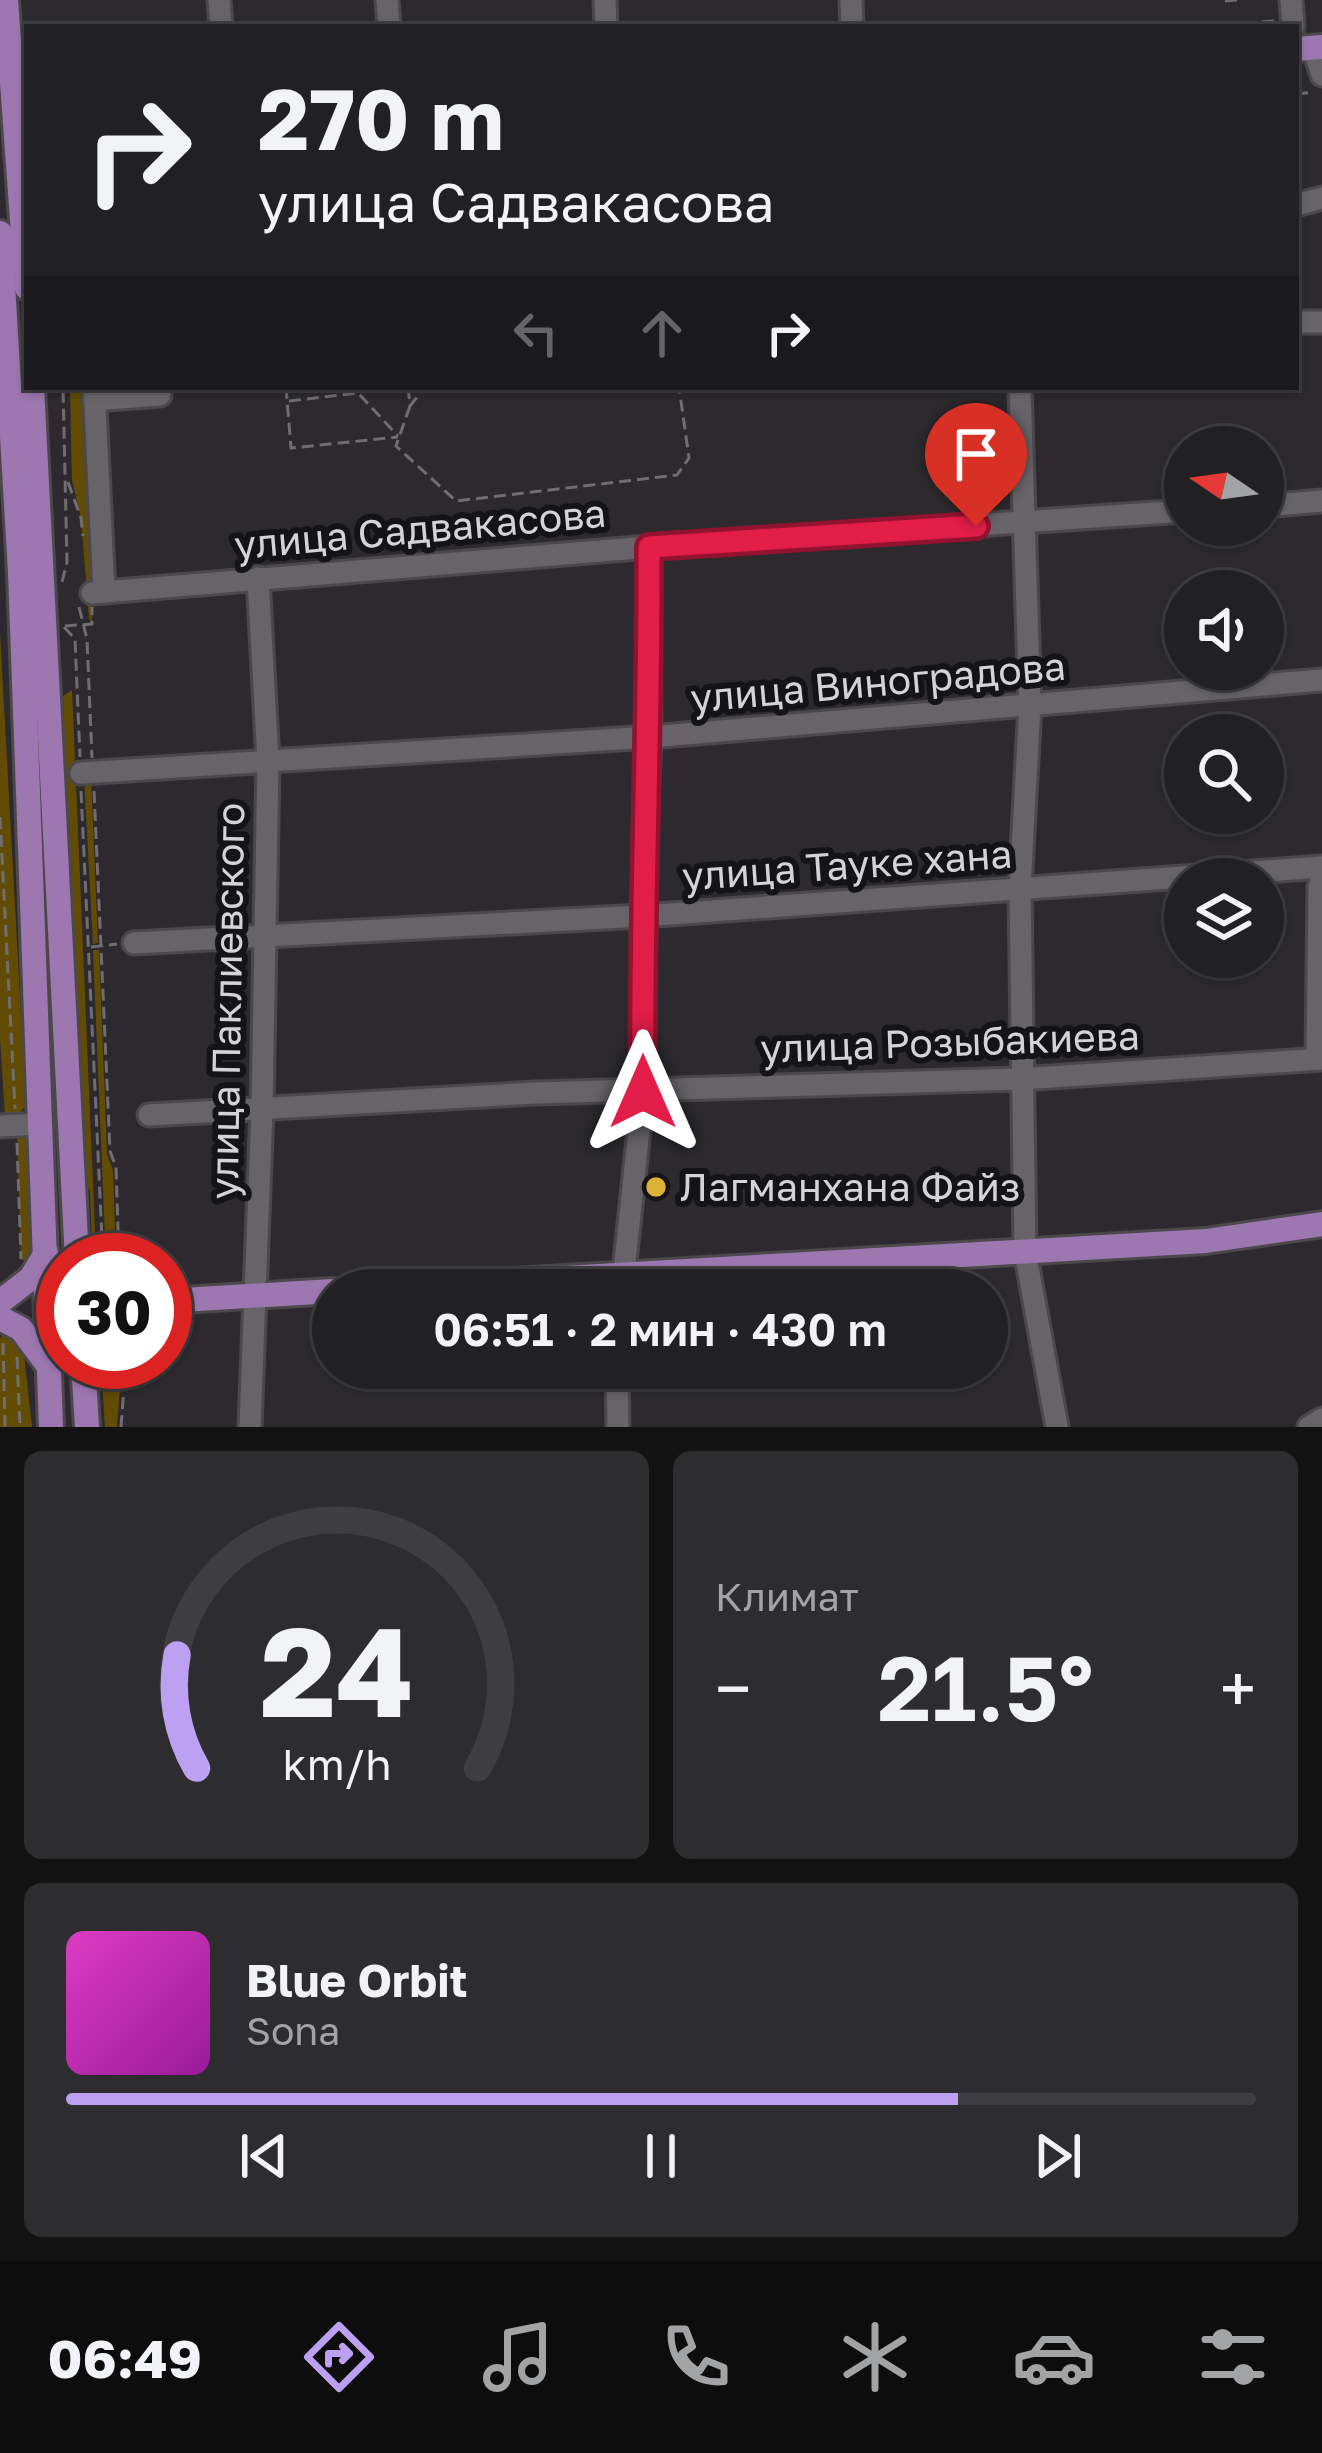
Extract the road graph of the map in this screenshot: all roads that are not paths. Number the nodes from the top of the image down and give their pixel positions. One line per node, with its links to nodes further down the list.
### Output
1 (6, 0): 4 (main road)
2 (1310, 48): 3 (street)
3 (1322, 75)
4 (15, 154): 6 (main road)
5 (0, 233): 13 (main road)
6 (24, 254)
7 (32, 390): 37 (main road)
8 (1020, 390): 15 (street)
9 (94, 393): 10 (street); 17 (street, улица Садвакасова)
10 (160, 394)
11 (1322, 501): 12 (street)
12 (1284, 504)
13 (8, 510): 34 (main road)
14 (1164, 513): 15 (street, улица Садвакасова)
15 (1023, 523): 16 (street, улица Садвакасова); 19 (street)
16 (649, 547): 17 (street, улица Садвакасова); 20 (street)
17 (258, 578): 21 (street, улица Паклиевского)
18 (1322, 680): 19 (street, улица Виноградова)
19 (1030, 705): 20 (street, улица Виноградова); 25 (street)
20 (650, 737): 21 (street, улица Виноградова); 26 (street)
21 (268, 761): 22 (street, улица Виноградова); 27 (street, улица Паклиевского)
22 (87, 772)
23 (1322, 867): 25 (street, улица Тауке хана)
24 (1322, 880): 29 (street)
25 (1020, 889): 26 (street, улица Тауке хана); 30 (street)
26 (642, 916): 27 (street, улица Тауке хана); 31 (street)
27 (265, 937): 28 (street, улица Тауке хана); 32 (street, улица Паклиевского)
28 (134, 943)
29 (1320, 1059): 30 (street, улица Розыбакиева)
30 (1020, 1079): 31 (street, улица Розыбакиева); 38 (street)
31 (643, 1092): 32 (street, улица Розыбакиева); 39 (street)
32 (262, 1108): 33 (street, улица Розыбакиева); 43 (street, улица Паклиевского)
33 (149, 1115)
34 (19, 1125): 36 (main road)
35 (1322, 1224): 38 (main road)
36 (45, 1233)
37 (79, 1233)
38 (1025, 1251): 40 (main road); 56 (street)
39 (624, 1269)
40 (784, 1269)
41 (36, 1270): 46 (main road)
42 (312, 1293): 43 (main road)
43 (255, 1297): 44 (main road); 54 (street, улица Паклиевского)
44 (192, 1300)
45 (36, 1310): 46 (main road)
46 (1, 1316): 47 (main road)
47 (36, 1349)
48 (50, 1389): 52 (main road)
49 (85, 1389): 53 (main road)
50 (617, 1389): 55 (street)
51 (1322, 1419): 57 (street)
52 (51, 1427)
53 (87, 1427)
54 (250, 1427)
55 (618, 1427)
56 (1057, 1427)
57 (1309, 1427)

